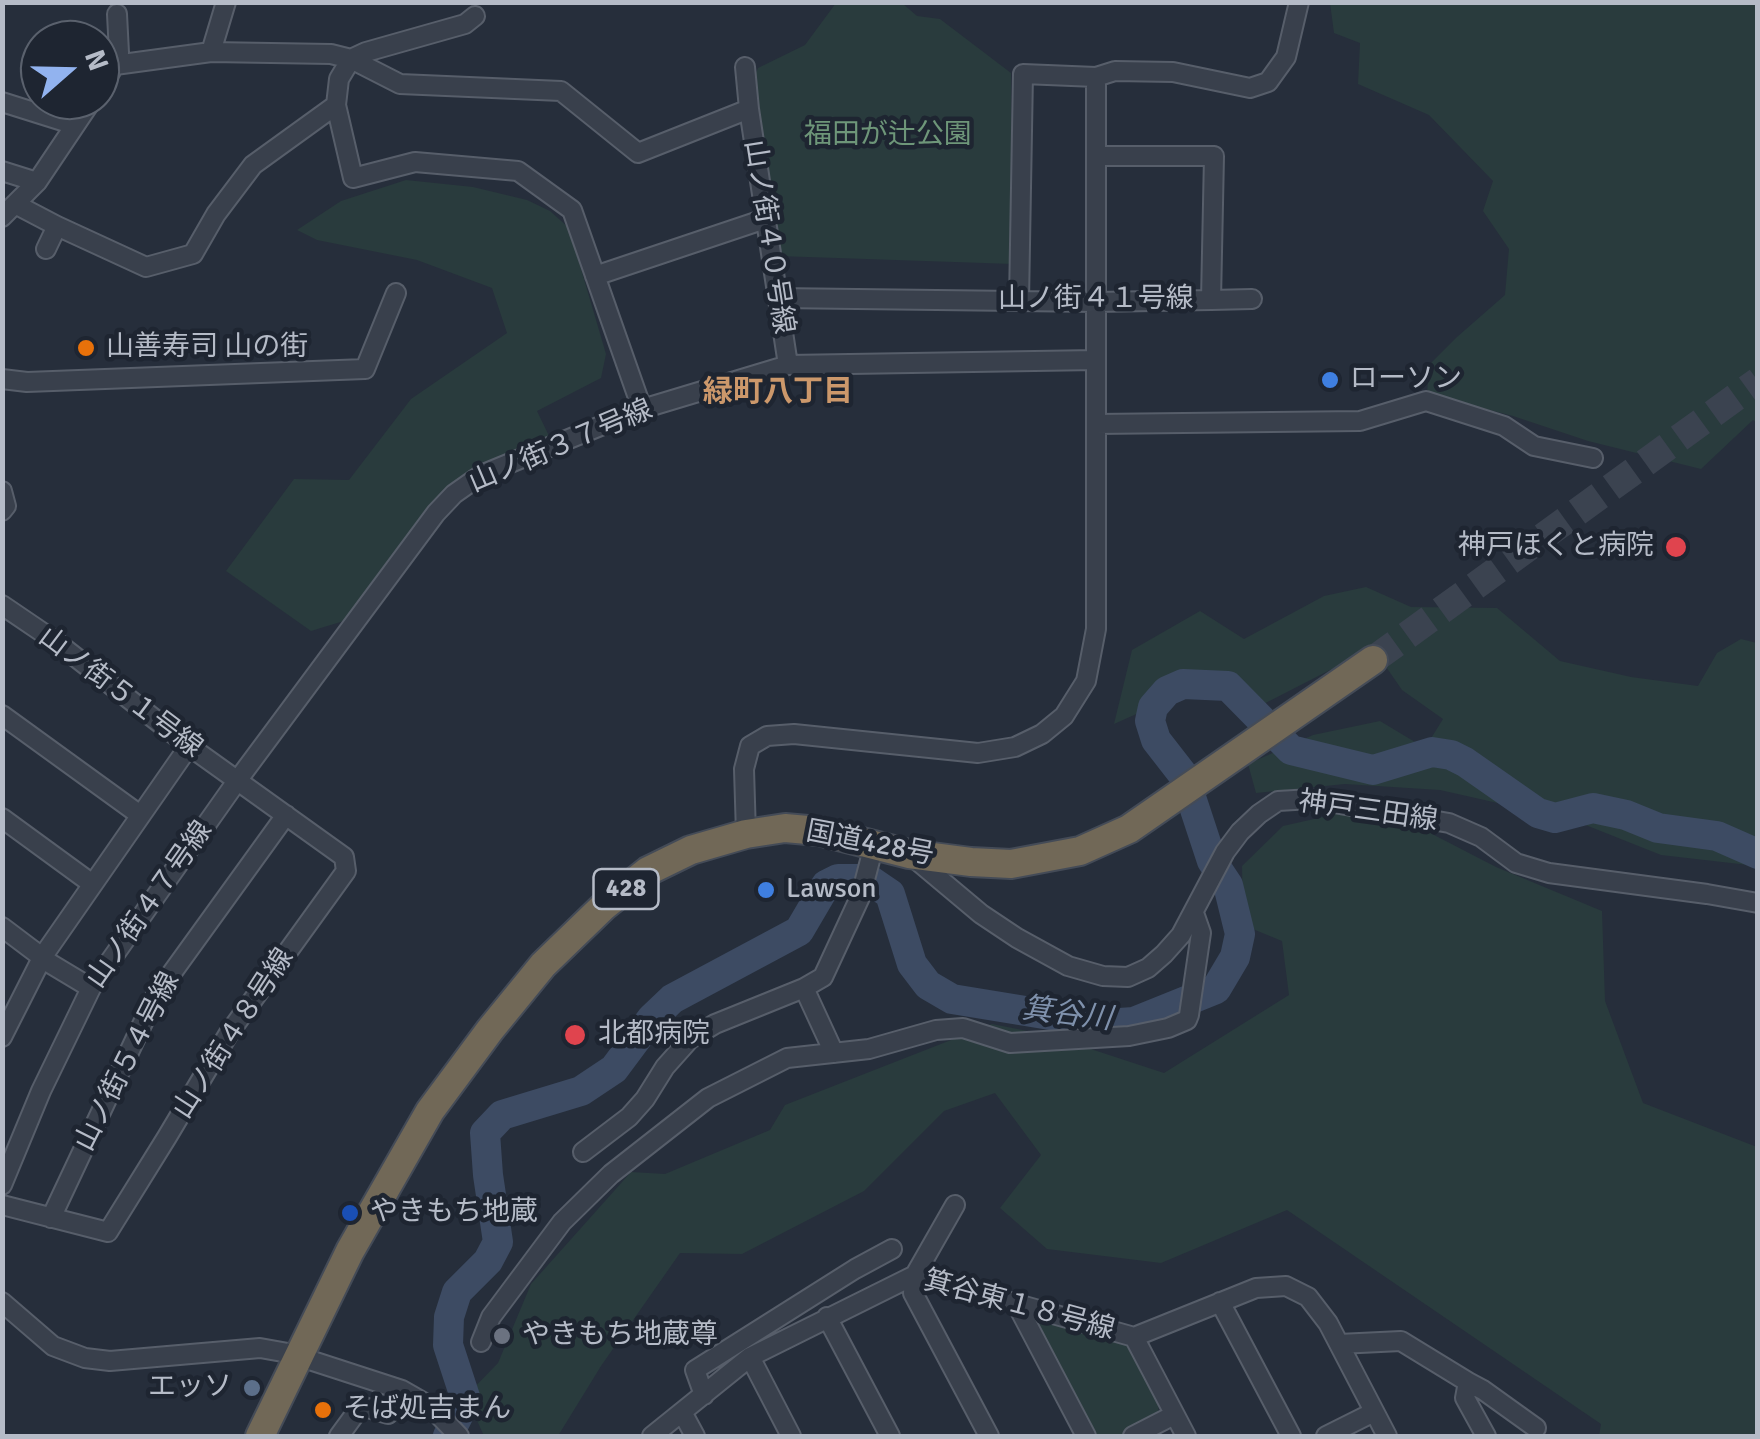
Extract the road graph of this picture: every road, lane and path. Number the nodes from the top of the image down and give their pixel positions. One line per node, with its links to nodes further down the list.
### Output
1 (226, 2): 6 (street)
2 (1299, 2): 10 (street)
3 (117, 14): 5 (street)
4 (475, 16): 7 (street)
5 (117, 20)
6 (210, 52): 7 (street, 山ノ街４０号線); 8 (street, 山ノ街４０号線)
7 (351, 59): 12 (street); 13 (street, 山ノ街４０号線)
8 (120, 64)
9 (745, 67): 13 (street, 山ノ街４０号線)
10 (1096, 77): 16 (street); 28 (street)
11 (2, 102): 15 (street)
12 (336, 105): 21 (street); 23 (street)
13 (749, 109): 20 (street, 山ノ街４０号線)
14 (78, 120): 15 (street)
15 (75, 125): 18 (street)
16 (1096, 156): 27 (street, 山ノ街４１号線); 29 (street)
17 (2, 171): 18 (street)
18 (37, 182): 19 (street)
19 (9, 210): 21 (street)
20 (766, 219): 23 (street); 25 (street, 山ノ街４０号線)
21 (57, 226): 22 (street)
22 (46, 249)
23 (595, 276): 33 (street)
24 (396, 293): 32 (street)
25 (777, 298): 28 (street, 山ノ街４１号線); 31 (street, 山ノ街４０号線)
26 (1252, 299): 27 (street)
27 (1212, 300): 29 (street, 山ノ街４１号線)
28 (1019, 301): 29 (street, 山ノ街４１号線)
29 (1096, 302): 30 (street)
30 (1096, 360): 31 (street, 山ノ街３７号線); 34 (street)
31 (788, 364): 33 (street, 山ノ街３７号線)
32 (2, 379)
33 (642, 409): 39 (street, 山ノ街３７号線)
34 (1096, 424): 35 (street); 47 (street)
35 (1593, 458)
36 (2, 491): 37 (street)
37 (2, 510)
38 (2, 606): 42 (street, 山ノ街５１号線)
39 (336, 647): 43 (street, 山ノ街４７号線)
40 (1373, 660): 49 (highway, 国道428号 / 428)
41 (2, 714): 44 (street)
42 (189, 746): 43 (street, 山ノ街５１号線); 44 (street)
43 (236, 781): 45 (street, 山ノ街４８号線); 55 (street, 山ノ街４７号線)
44 (140, 814): 50 (street)
45 (286, 815): 63 (street, 山ノ街５４号線); 63 (street, 山ノ街４８号線)
46 (2, 818): 50 (street)
47 (746, 834): 48 (highway, 国道428号 / 428); 73 (highway, 国道428号 / 428)
48 (871, 854): 49 (highway, 国道428号 / 428); 56 (street)
49 (909, 854): 52 (street, 神戸三田線)
50 (91, 883): 54 (street)
51 (1758, 903): 52 (street, 神戸三田線)
52 (1194, 912): 58 (street)
53 (2, 927): 54 (street)
54 (43, 956): 55 (street); 57 (street)
55 (91, 988): 60 (street, 山ノ街４７号線)
56 (804, 988): 58 (street); 59 (street)
57 (2, 1037)
58 (834, 1053): 71 (street)
59 (583, 1152)
60 (2, 1185)
61 (2, 1205): 63 (street, 山ノ街４８号線)
62 (956, 1205): 65 (street)
63 (51, 1218)
64 (892, 1249): 76 (street, 箕谷東１８号線)
65 (915, 1275): 68 (street, 箕谷東１８号線); 69 (street, 箕谷東１８号線); 89 (street)
66 (2, 1302): 73 (street)
67 (1220, 1302): 70 (street); 72 (street); 93 (street)
68 (1016, 1303): 70 (street, 箕谷東１８号線); 90 (street)
69 (827, 1317): 74 (street, 箕谷東１８号線); 88 (street)
70 (1134, 1337): 80 (street, 箕谷東１８号線)
71 (481, 1342)
72 (1339, 1344): 75 (street); 78 (street)
73 (300, 1357): 82 (highway, 国道428号 / 428); 84 (street)
74 (750, 1357): 76 (street, 箕谷東１８号線); 87 (street)
75 (1468, 1382): 81 (street); 96 (street)
76 (704, 1395): 77 (street, 箕谷東１８号線)
77 (682, 1412): 85 (street, 箕谷東１８号線); 86 (street)
78 (1374, 1412): 94 (street); 95 (street)
79 (388, 1414): 83 (street)
80 (1174, 1415): 91 (street); 92 (street, 箕谷東１８号線)
81 (1536, 1428)
82 (260, 1436)
83 (339, 1436)
84 (459, 1436)
85 (652, 1436)
86 (695, 1436)
87 (791, 1436)
88 (890, 1436)
89 (989, 1436)
90 (1086, 1436)
91 (1132, 1436)
92 (1186, 1436)
93 (1291, 1436)
94 (1326, 1436)
95 (1387, 1436)
96 (1486, 1436)

